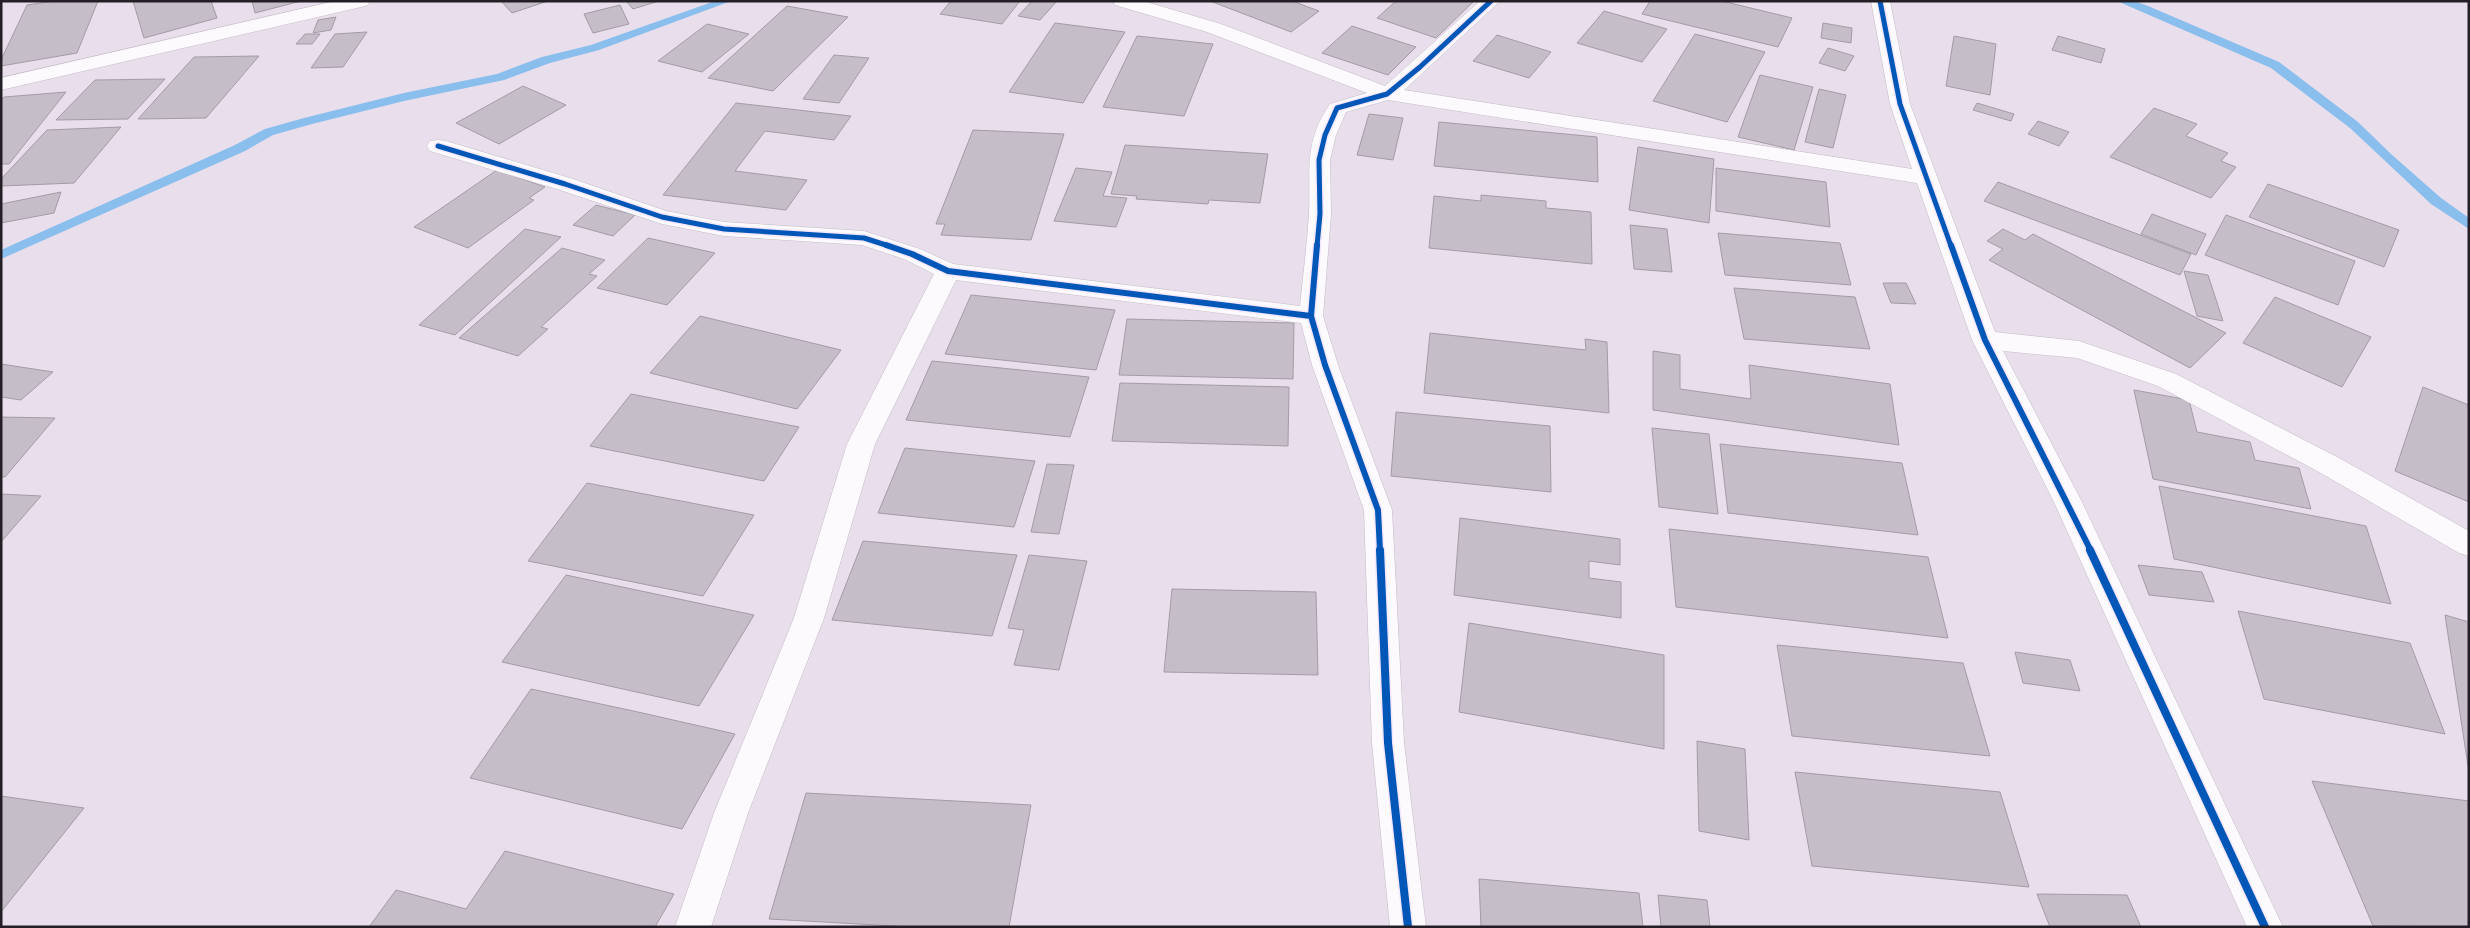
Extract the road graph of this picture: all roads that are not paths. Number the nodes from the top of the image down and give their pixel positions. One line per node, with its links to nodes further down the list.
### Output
1 (361, 1): 6 (street)
2 (1122, 1): 5 (street)
3 (1491, 1): 7 (street)
4 (1880, 1): 9 (street)
5 (1147, 4): 7 (street)
6 (1, 84)
7 (1387, 94): 9 (street); 11 (street)
8 (438, 146): 10 (street)
9 (1927, 178): 12 (street)
10 (948, 271): 11 (street); 14 (street)
11 (1311, 316): 15 (street)
12 (1985, 340): 13 (street); 16 (street)
13 (2469, 545)
14 (693, 927)
15 (1408, 927)
16 (2265, 927)

